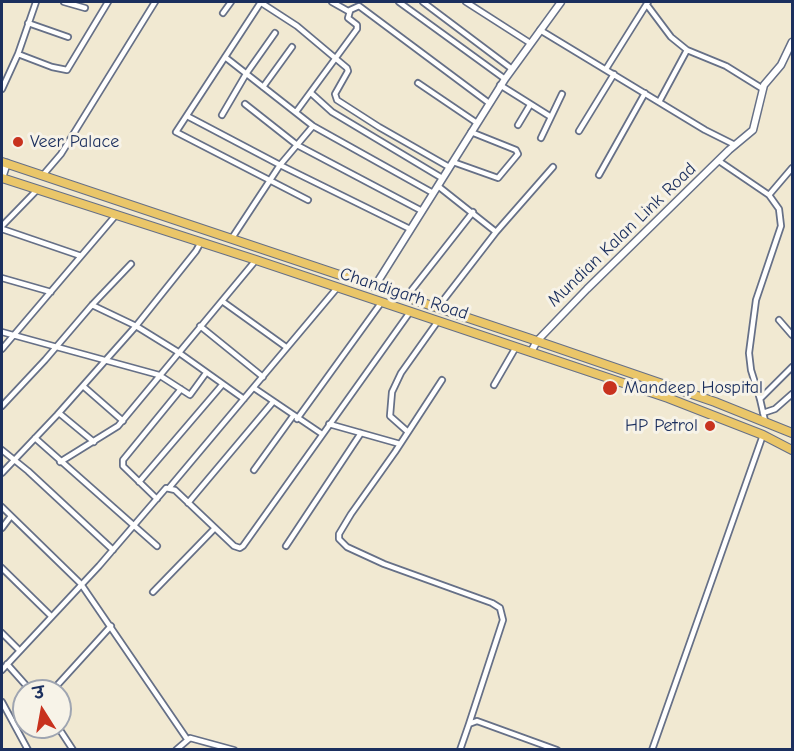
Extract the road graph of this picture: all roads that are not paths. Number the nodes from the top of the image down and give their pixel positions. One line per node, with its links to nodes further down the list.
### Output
1 (36, 2): 16 (street)
2 (64, 2): 13 (street)
3 (108, 2): 24 (street)
4 (155, 2): 61 (street)
5 (231, 2): 15 (street)
6 (260, 2): 25 (street); 26 (street)
7 (332, 2): 14 (street)
8 (399, 2): 31 (street)
9 (423, 2): 27 (street)
10 (466, 2): 21 (street)
11 (561, 2): 17 (street)
12 (647, 3): 23 (street); 28 (street)
13 (85, 9)
14 (350, 11): 26 (street); 40 (street)
15 (222, 13)
16 (28, 23): 19 (street); 24 (street)
17 (540, 30): 21 (street); 28 (street)
18 (275, 33): 29 (street)
19 (68, 37)
20 (792, 42): 35 (street)
21 (530, 43): 27 (street)
22 (292, 47): 33 (street)
23 (687, 50): 35 (street); 39 (street)
24 (18, 54): 34 (street)
25 (225, 57): 29 (street); 44 (street)
26 (337, 59): 36 (street); 57 (street)
27 (512, 69): 31 (street)
28 (606, 69): 30 (street)
29 (246, 74): 33 (street); 45 (street)
30 (614, 74): 37 (street); 50 (street)
31 (502, 82): 40 (street); 42 (street)
32 (418, 83): 47 (street)
33 (264, 87): 43 (street)
34 (2, 89)
35 (763, 89): 54 (street, Mundian Kalan Link Road)
36 (311, 93): 43 (street); 64 (street)
37 (645, 93): 39 (street); 62 (street)
38 (562, 94): 46 (street)
39 (659, 102): 54 (street)
40 (489, 103): 47 (street)
41 (245, 104): 53 (street)
42 (530, 105): 46 (street); 48 (street)
43 (296, 112): 49 (street)
44 (187, 116): 58 (street); 65 (street)
45 (222, 116)
46 (551, 117): 52 (street)
47 (477, 123): 51 (street)
48 (518, 125)
49 (313, 126): 53 (street); 68 (street)
50 (579, 131)
51 (471, 132): 57 (street); 57 (street)
52 (541, 138)
53 (297, 145): 58 (street); 71 (street)
54 (735, 145): 55 (street, Mundian Kalan Link Road)
55 (719, 161): 69 (street); 99 (street, Mundian Kalan Link Road)
56 (4, 162): 61 (main road, Chandigarh Road); 63 (street)
57 (451, 164): 64 (street)
58 (280, 165): 65 (street); 75 (street)
59 (553, 167): 76 (street)
60 (792, 170): 69 (street)
61 (43, 175): 77 (main road, Chandigarh Road)
62 (599, 175)
63 (2, 178): 67 (main road, Chandigarh Road)
64 (442, 178): 66 (street)
65 (271, 180): 70 (street); 77 (street)
66 (438, 186): 68 (street); 72 (street)
67 (37, 190): 73 (main road, Chandigarh Road); 74 (street)
68 (433, 193): 71 (street)
69 (769, 195): 119 (street)
70 (308, 200)
71 (422, 211): 75 (street)
72 (473, 212): 76 (street); 86 (street)
73 (116, 215): 78 (main road, Chandigarh Road); 79 (street)
74 (2, 228): 79 (street)
75 (410, 229): 83 (street)
76 (496, 232): 90 (street)
77 (232, 238): 83 (main road, Chandigarh Road)
78 (201, 242): 80 (main road, Chandigarh Road); 94 (street)
79 (81, 256): 85 (street)
80 (256, 260): 84 (main road, Chandigarh Road); 87 (street)
81 (131, 264): 89 (street)
82 (2, 278): 85 (street)
83 (375, 286): 86 (main road, Chandigarh Road)
84 (337, 288): 88 (main road, Chandigarh Road); 100 (street)
85 (51, 292): 98 (street)
86 (407, 296): 90 (main road, Chandigarh Road)
87 (222, 301): 95 (street); 100 (street)
88 (381, 303): 91 (main road, Chandigarh Road); 123 (street)
89 (92, 305): 94 (street); 102 (street)
90 (438, 307): 99 (main road, Chandigarh Road)
91 (410, 312): 93 (main road, Chandigarh Road); 126 (street)
92 (779, 320): 97 (street)
93 (438, 321): 101 (main road, Chandigarh Road); 127 (street)
94 (136, 326): 104 (street); 106 (street)
95 (200, 326): 104 (street); 110 (street)
96 (2, 333): 98 (street)
97 (792, 335)
98 (12, 336): 102 (street); 103 (street)
99 (537, 341): 105 (street, Mundian Kalan Link Road); 124 (main road, Chandigarh Road)
100 (286, 346): 110 (street)
101 (516, 347): 105 (main road, Chandigarh Road); 113 (street)
102 (56, 348): 106 (street); 121 (street)
103 (2, 349)
104 (178, 352): 108 (street); 109 (street)
105 (531, 352): 131 (main road, Chandigarh Road)
106 (105, 361): 109 (street); 114 (street)
107 (792, 367): 119 (street)
108 (206, 373): 112 (street); 116 (street)
109 (159, 375): 116 (street); 125 (street)
110 (263, 377): 115 (street)
111 (442, 380): 127 (street)
112 (222, 385): 118 (street); 141 (street)
113 (494, 385)
114 (82, 386): 122 (street); 125 (street)
115 (254, 388): 118 (street); 120 (street)
116 (181, 389): 141 (street)
117 (792, 394): 124 (street)
118 (244, 399): 142 (street)
119 (760, 399): 124 (street)
120 (273, 402): 123 (street); 144 (street)
121 (2, 405)
122 (59, 413): 132 (street); 133 (street)
123 (295, 417): 130 (street); 139 (street)
124 (764, 417): 129 (main road, Chandigarh Road)
125 (123, 421): 133 (street)
126 (329, 424): 128 (street); 130 (street)
127 (408, 432): 134 (street)
128 (361, 433): 134 (street); 151 (street)
129 (792, 433)
130 (322, 434): 149 (street)
131 (763, 435): 136 (main road, Chandigarh Road); 172 (street)
132 (35, 438): 137 (street); 138 (street)
133 (94, 442): 138 (street)
134 (400, 444): 165 (street)
135 (2, 450): 137 (street)
136 (792, 450)
137 (14, 459): 140 (street); 152 (street)
138 (60, 462): 147 (street)
139 (254, 470)
140 (2, 473)
141 (140, 482): 143 (street)
142 (169, 488): 143 (street); 144 (street)
143 (157, 499): 147 (street)
144 (188, 503): 149 (street)
145 (2, 507): 146 (street)
146 (11, 516): 148 (street); 154 (street)
147 (134, 526): 150 (street); 152 (street)
148 (2, 528)
149 (215, 528): 155 (street)
150 (157, 546)
151 (286, 546)
152 (113, 550): 154 (street)
153 (2, 568): 156 (street)
154 (81, 584): 156 (street); 157 (street)
155 (153, 592)
156 (51, 616): 159 (street)
157 (111, 626): 163 (street); 166 (street)
158 (2, 633): 159 (street)
159 (19, 650): 160 (street)
160 (7, 664): 161 (street); 162 (street)
161 (2, 670)
162 (20, 679)
163 (63, 679)
164 (2, 702): 167 (street)
165 (469, 724): 170 (street); 171 (street)
166 (187, 738): 168 (street); 169 (street)
167 (28, 750)
168 (176, 750)
169 (234, 750)
170 (460, 750)
171 (556, 750)
172 (652, 750)

